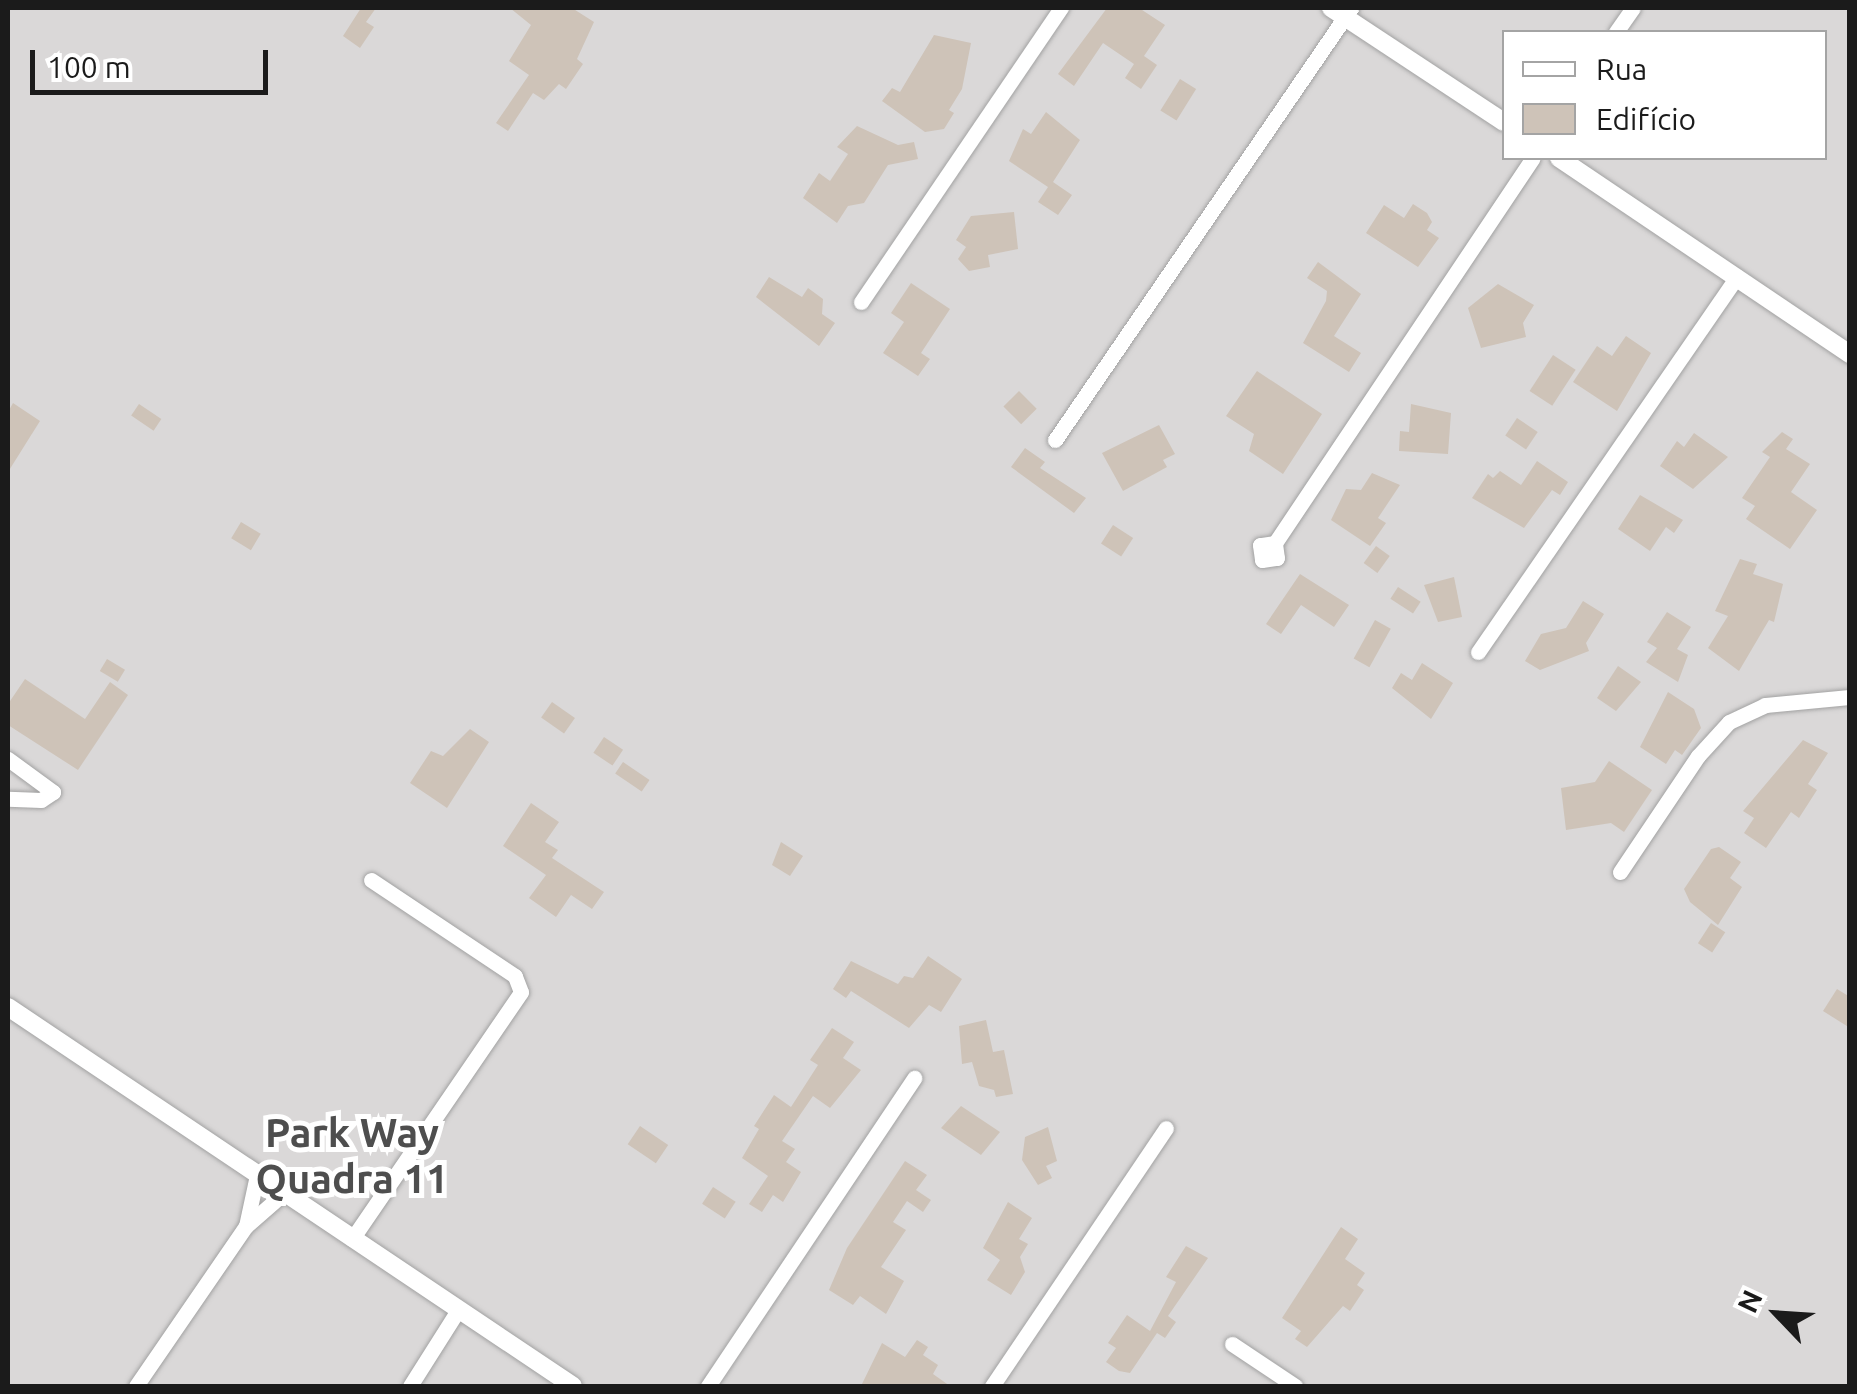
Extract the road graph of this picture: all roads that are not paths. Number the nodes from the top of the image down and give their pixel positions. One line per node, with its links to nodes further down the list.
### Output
1 (1060, 8): 9 (street)
2 (1632, 8): 4 (street)
3 (1343, 11): 5 (street); 11 (street)
4 (1617, 30)
5 (1502, 121)
6 (1533, 160): 12 (street)
7 (1562, 160): 8 (street)
8 (1737, 278): 10 (street); 13 (street)
9 (860, 302)
10 (1850, 354)
11 (1055, 440)
12 (1275, 543)
13 (1478, 652)
14 (1850, 697): 17 (street)
15 (8, 759): 16 (street)
16 (8, 799)
17 (1620, 872)
18 (371, 880): 25 (street)
19 (8, 1007): 22 (street)
20 (914, 1078): 31 (street)
21 (1166, 1128): 32 (street)
22 (257, 1175): 23 (street); 24 (street)
23 (284, 1193): 24 (street); 25 (street)
24 (246, 1226): 28 (street)
25 (352, 1239): 26 (street)
26 (458, 1310): 29 (street); 30 (street)
27 (1232, 1344): 33 (street)
28 (136, 1386)
29 (410, 1386)
30 (573, 1386)
31 (708, 1386)
32 (992, 1386)
33 (1296, 1386)

